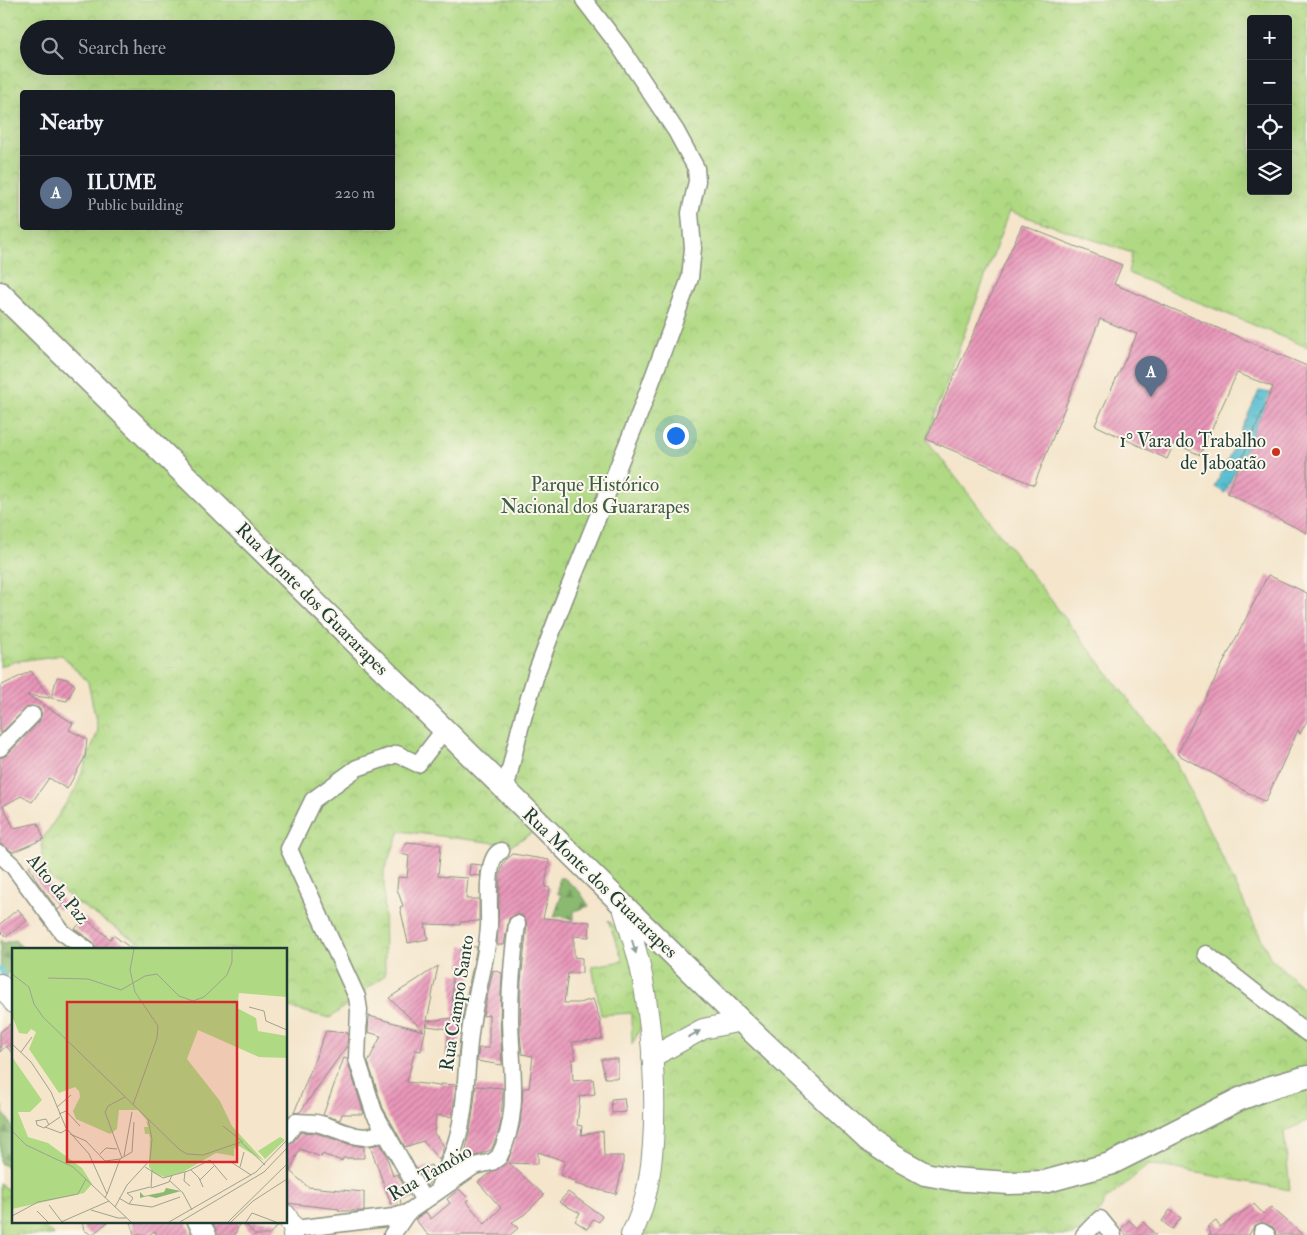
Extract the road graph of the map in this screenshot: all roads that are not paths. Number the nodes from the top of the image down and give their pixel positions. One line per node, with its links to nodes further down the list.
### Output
1 (584, 0): 6 (street)
2 (0, 293): 4 (main road, Rua Monte dos Guararapes)
3 (32, 715): 5 (street)
4 (444, 730): 6 (main road, Rua Monte dos Guararapes); 19 (street)
5 (0, 748)
6 (505, 791): 9 (main road, Rua Monte dos Guararapes)
7 (501, 850): 21 (street, Rua Campo Santo)
8 (0, 854): 11 (street, Alto da Paz)
9 (621, 900): 15 (main road, Rua Monte dos Guararapes); 17 (street, one-way to 17)
10 (517, 924): 21 (street, Rua Tamôio)
11 (85, 948)
12 (1206, 954): 16 (street)
13 (0, 984): 14 (street)
14 (12, 1000)
15 (741, 1021): 17 (street, one-way to 15); 18 (main road, Rua Monte dos Guararapes)
16 (1307, 1033)
17 (652, 1057): 27 (street)
18 (1307, 1077)
19 (384, 1130): 20 (street); 21 (street)
20 (288, 1132)
21 (430, 1197): 22 (street, Rua Tamôio)
22 (407, 1213): 24 (street, Rua Tamôio); 26 (street)
23 (199, 1222): 25 (street)
24 (291, 1226)
25 (206, 1235)
26 (392, 1235)
27 (631, 1235)
28 (1084, 1235): 29 (street)
29 (1113, 1235)

